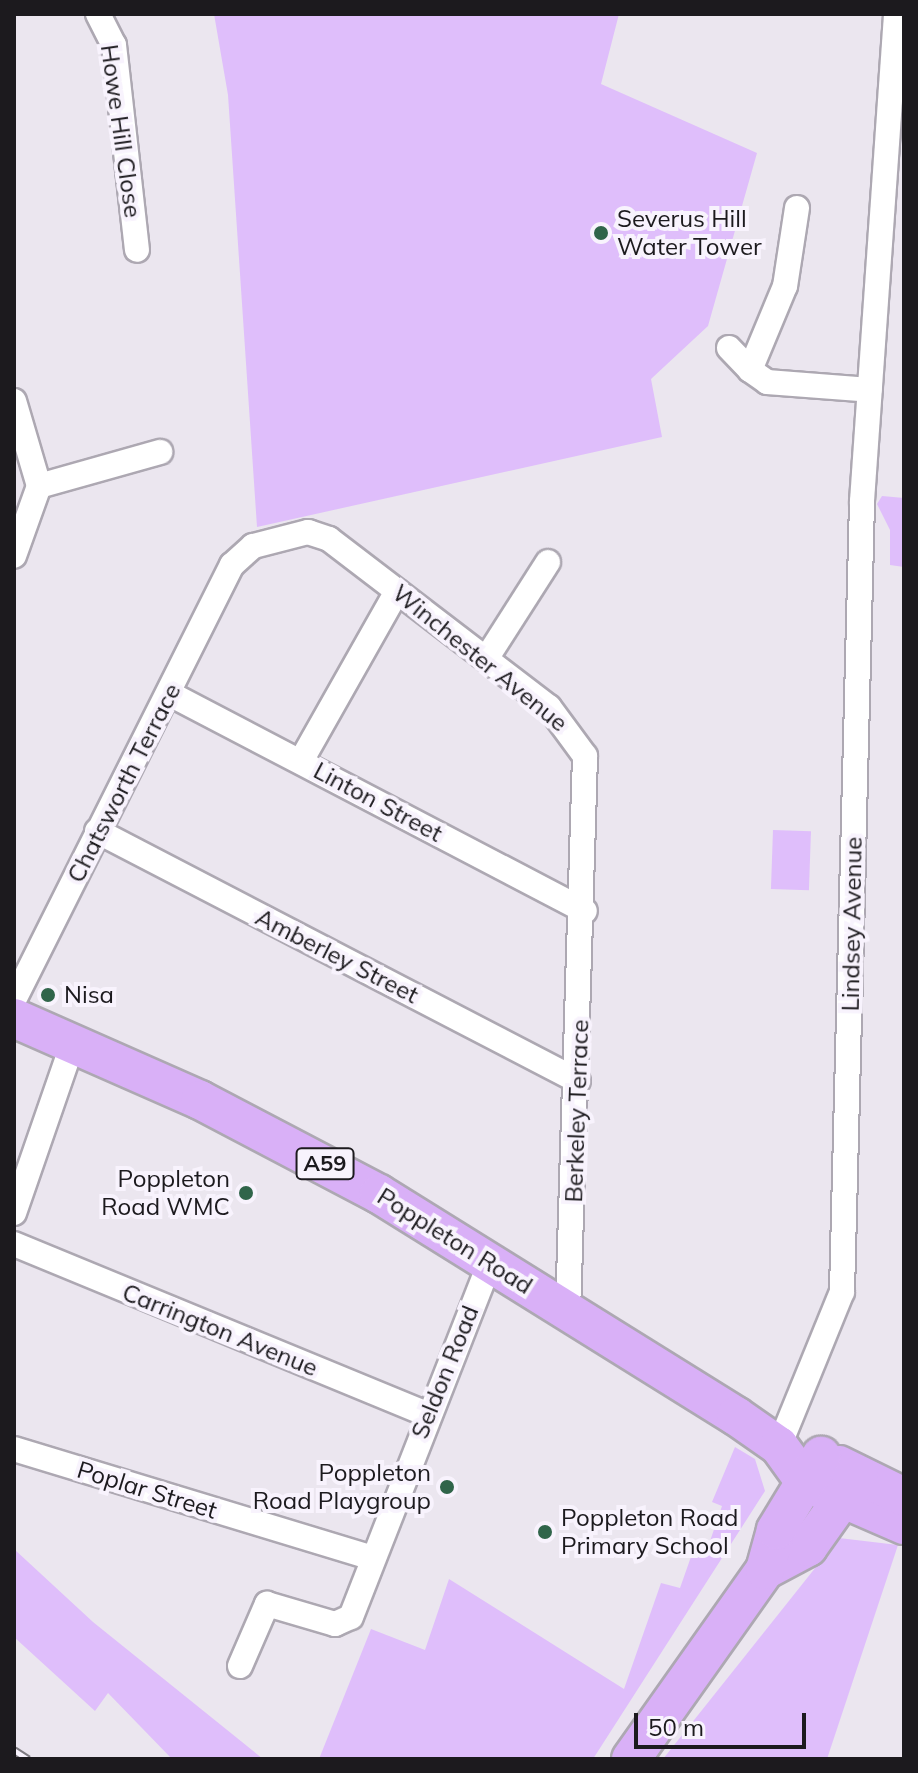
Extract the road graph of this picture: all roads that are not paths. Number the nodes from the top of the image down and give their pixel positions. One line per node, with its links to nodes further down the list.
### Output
1 (98, 14): 4 (street, Howe Hill Close)
2 (896, 14): 7 (street, Lindsey Avenue)
3 (797, 208): 6 (street)
4 (137, 250)
5 (729, 348): 6 (street)
6 (750, 370): 7 (street)
7 (870, 390): 29 (street, Lindsey Avenue)
8 (14, 401): 10 (street)
9 (160, 451): 10 (street)
10 (39, 486): 11 (street)
11 (14, 556)
12 (548, 562): 15 (street)
13 (232, 565): 14 (street, Winchester Avenue); 16 (street, Chatsworth Terrace)
14 (397, 591): 15 (street, Winchester Avenue); 17 (street)
15 (486, 659): 19 (street, Winchester Avenue)
16 (170, 694): 17 (street, Linton Street); 18 (street, Chatsworth Terrace)
17 (301, 761): 19 (street, Linton Street)
18 (97, 831): 20 (street, Chatsworth Terrace); 23 (street, Amberley Street)
19 (585, 911): 23 (street, Berkeley Terrace)
20 (14, 1000)
21 (14, 1018): 22 (main road, Poppleton Road / A59)
22 (73, 1043): 24 (street); 26 (main road, Poppleton Road / A59)
23 (578, 1081): 27 (street, Berkeley Terrace)
24 (14, 1213)
25 (14, 1244): 28 (street, Carrington Avenue)
26 (490, 1263): 27 (main road, Poppleton Road / A59); 28 (street, Seldon Road)
27 (568, 1311): 29 (main road, Poppleton Road / A59)
28 (426, 1414): 35 (street, Seldon Road)
29 (779, 1446): 31 (main road, A59)
30 (14, 1449): 35 (street, Poplar Street)
31 (813, 1469): 32 (main road, A59); 36 (main road)
32 (851, 1489): 33 (main road, A59); 34 (main road, A59); 36 (main road)
33 (904, 1497)
34 (904, 1525)
35 (373, 1558): 37 (street, Seldon Road)
36 (765, 1570): 38 (main road)
37 (240, 1666)
38 (631, 1759)

